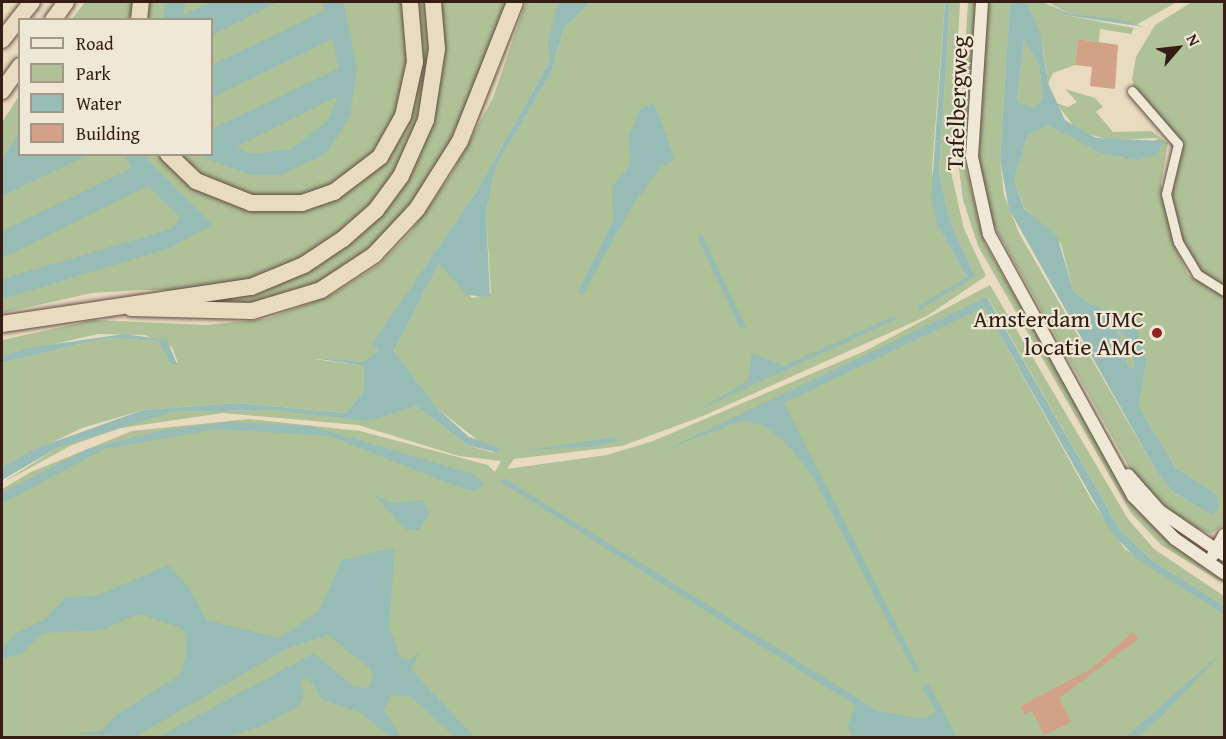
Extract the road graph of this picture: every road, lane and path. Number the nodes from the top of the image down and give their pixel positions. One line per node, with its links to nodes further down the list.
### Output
1 (30, 2): 8 (highway)
2 (66, 2): 9 (highway)
3 (141, 2): 10 (highway)
4 (410, 2): 16 (highway)
5 (433, 2): 18 (highway)
6 (515, 2): 18 (highway)
7 (982, 2): 20 (street, Tafelbergweg)
8 (19, 18)
9 (54, 18)
10 (139, 18)
11 (18, 20): 12 (highway)
12 (2, 40)
13 (18, 69): 14 (highway)
14 (2, 91)
15 (1132, 91): 17 (street)
16 (170, 156)
17 (1224, 291)
18 (97, 306): 19 (highway)
19 (2, 324)
20 (1116, 460): 22 (street, Tafelbergweg); 23 (street, Tafelbergweg)
21 (1224, 535): 22 (street)
22 (1220, 552): 23 (street)
23 (1210, 561): 24 (street, Tafelbergweg)
24 (1224, 573)

